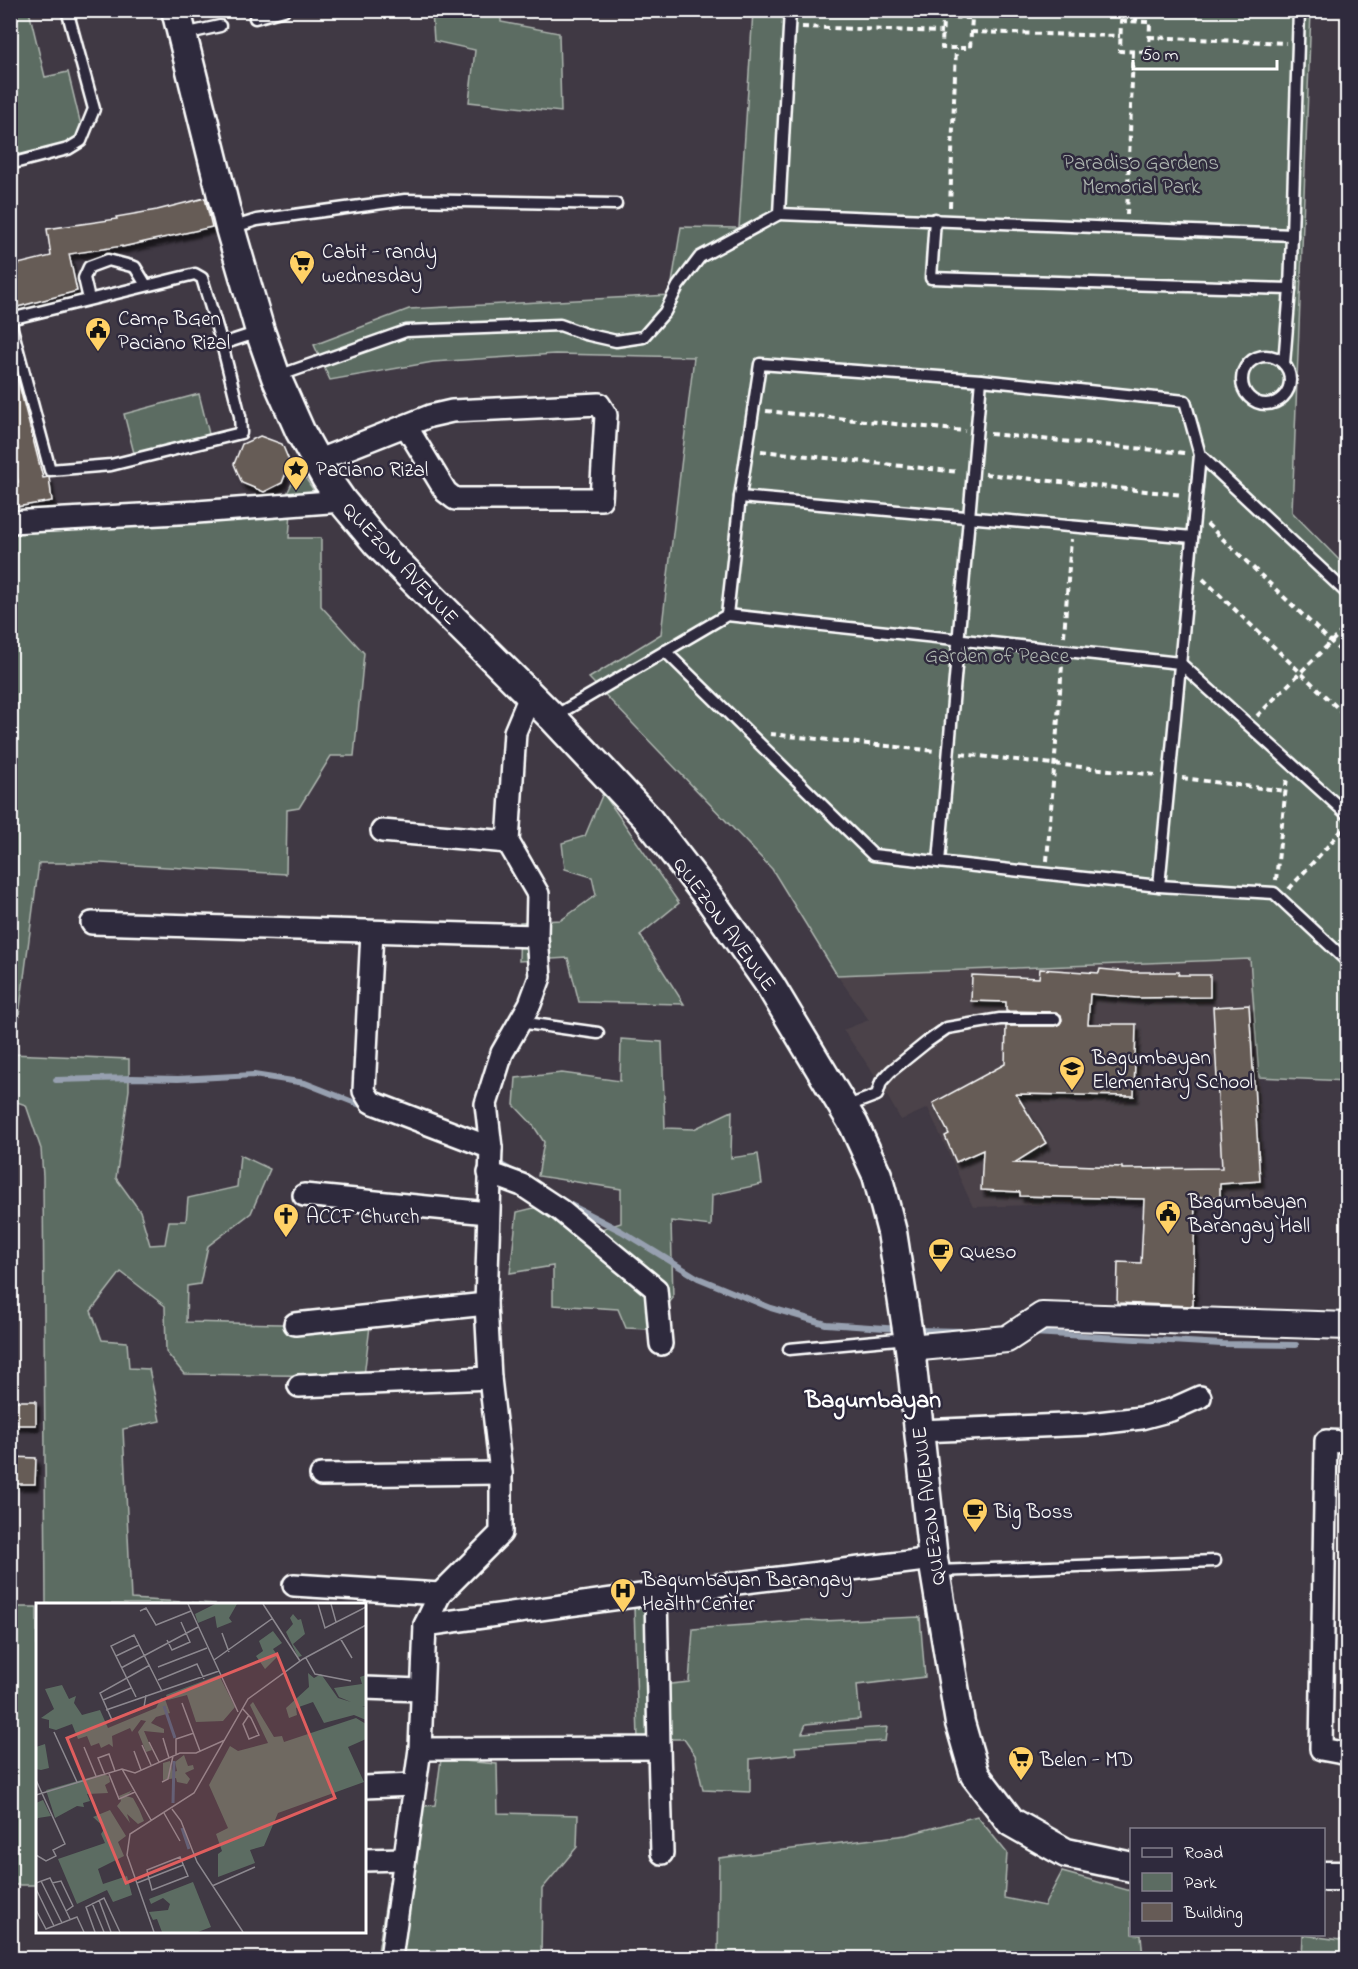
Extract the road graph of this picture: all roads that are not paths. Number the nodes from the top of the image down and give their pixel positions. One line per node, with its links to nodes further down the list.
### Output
1 (67, 10): 8 (lane)
2 (284, 10): 5 (lane)
3 (790, 10): 10 (lane)
4 (1299, 10): 13 (lane)
5 (255, 18)
6 (179, 23): 7 (lane); 12 (main road, QUEZON AVENUE)
7 (220, 26)
8 (10, 164)
9 (616, 204): 12 (lane)
10 (779, 214): 11 (lane); 21 (lane)
11 (935, 219): 13 (lane); 15 (lane)
12 (230, 228): 18 (main road, QUEZON AVENUE)
13 (1292, 235): 15 (lane)
14 (146, 285): 16 (lane); 16 (lane); 19 (lane)
15 (1290, 289): 20 (lane)
16 (89, 299): 17 (lane)
17 (10, 320): 19 (lane)
18 (260, 331): 19 (lane); 21 (main road, QUEZON AVENUE)
19 (222, 344)
20 (1284, 364): 20 (lane)
21 (276, 377): 25 (main road, QUEZON AVENUE)
22 (981, 380): 24 (lane); 26 (lane); 28 (lane)
23 (406, 426): 23 (street); 25 (street)
24 (1200, 455): 30 (lane); 31 (lane)
25 (316, 461): 27 (main road, QUEZON AVENUE)
26 (740, 497): 28 (lane); 32 (lane)
27 (342, 501): 29 (street); 36 (main road, QUEZON AVENUE)
28 (970, 518): 30 (lane); 33 (lane)
29 (10, 522)
30 (1192, 537): 35 (lane)
31 (1347, 594)
32 (727, 615): 33 (lane); 34 (lane)
33 (959, 640): 35 (lane); 41 (lane)
34 (664, 651): 37 (lane); 41 (lane)
35 (1180, 663): 38 (lane); 42 (lane)
36 (530, 696): 37 (main road, QUEZON AVENUE); 40 (street)
37 (552, 717): 50 (main road, QUEZON AVENUE)
38 (1347, 815)
39 (382, 831): 40 (street)
40 (508, 842): 45 (street)
41 (939, 862): 42 (lane)
42 (1159, 886): 46 (lane)
43 (92, 923): 44 (street)
44 (372, 932): 45 (street); 51 (street)
45 (537, 936): 48 (street)
46 (1347, 962)
47 (1055, 1019): 50 (lane)
48 (519, 1022): 49 (lane); 51 (street)
49 (598, 1033)
50 (845, 1107): 58 (main road, QUEZON AVENUE)
51 (491, 1148): 52 (street)
52 (489, 1173): 54 (street); 59 (street)
53 (304, 1195): 54 (street)
54 (488, 1213): 55 (street)
55 (486, 1304): 56 (street); 61 (street)
56 (295, 1324)
57 (1347, 1326): 58 (street)
58 (910, 1343): 60 (lane); 64 (main road, QUEZON AVENUE)
59 (661, 1344)
60 (789, 1349)
61 (490, 1378): 62 (street); 66 (street)
62 (299, 1386)
63 (1200, 1396): 64 (street)
64 (919, 1431): 69 (main road, QUEZON AVENUE)
65 (1347, 1442): 78 (street)
66 (501, 1473): 67 (street); 72 (street)
67 (321, 1474)
68 (1215, 1561): 69 (lane)
69 (934, 1565): 71 (street); 84 (main road, QUEZON AVENUE)
70 (294, 1584): 72 (street)
71 (656, 1593): 73 (street); 76 (street)
72 (440, 1594): 73 (street)
73 (424, 1625): 75 (street)
74 (366, 1688): 75 (street)
75 (421, 1690): 77 (street)
76 (659, 1748): 77 (street); 81 (street)
77 (420, 1749): 79 (street)
78 (1347, 1754)
79 (414, 1785): 80 (street); 82 (street)
80 (366, 1786)
81 (662, 1853)
82 (403, 1859): 83 (street); 87 (street)
83 (366, 1860)
84 (1130, 1866)
85 (1325, 1876): 86 (main road)
86 (1347, 1876)
87 (391, 1959)

